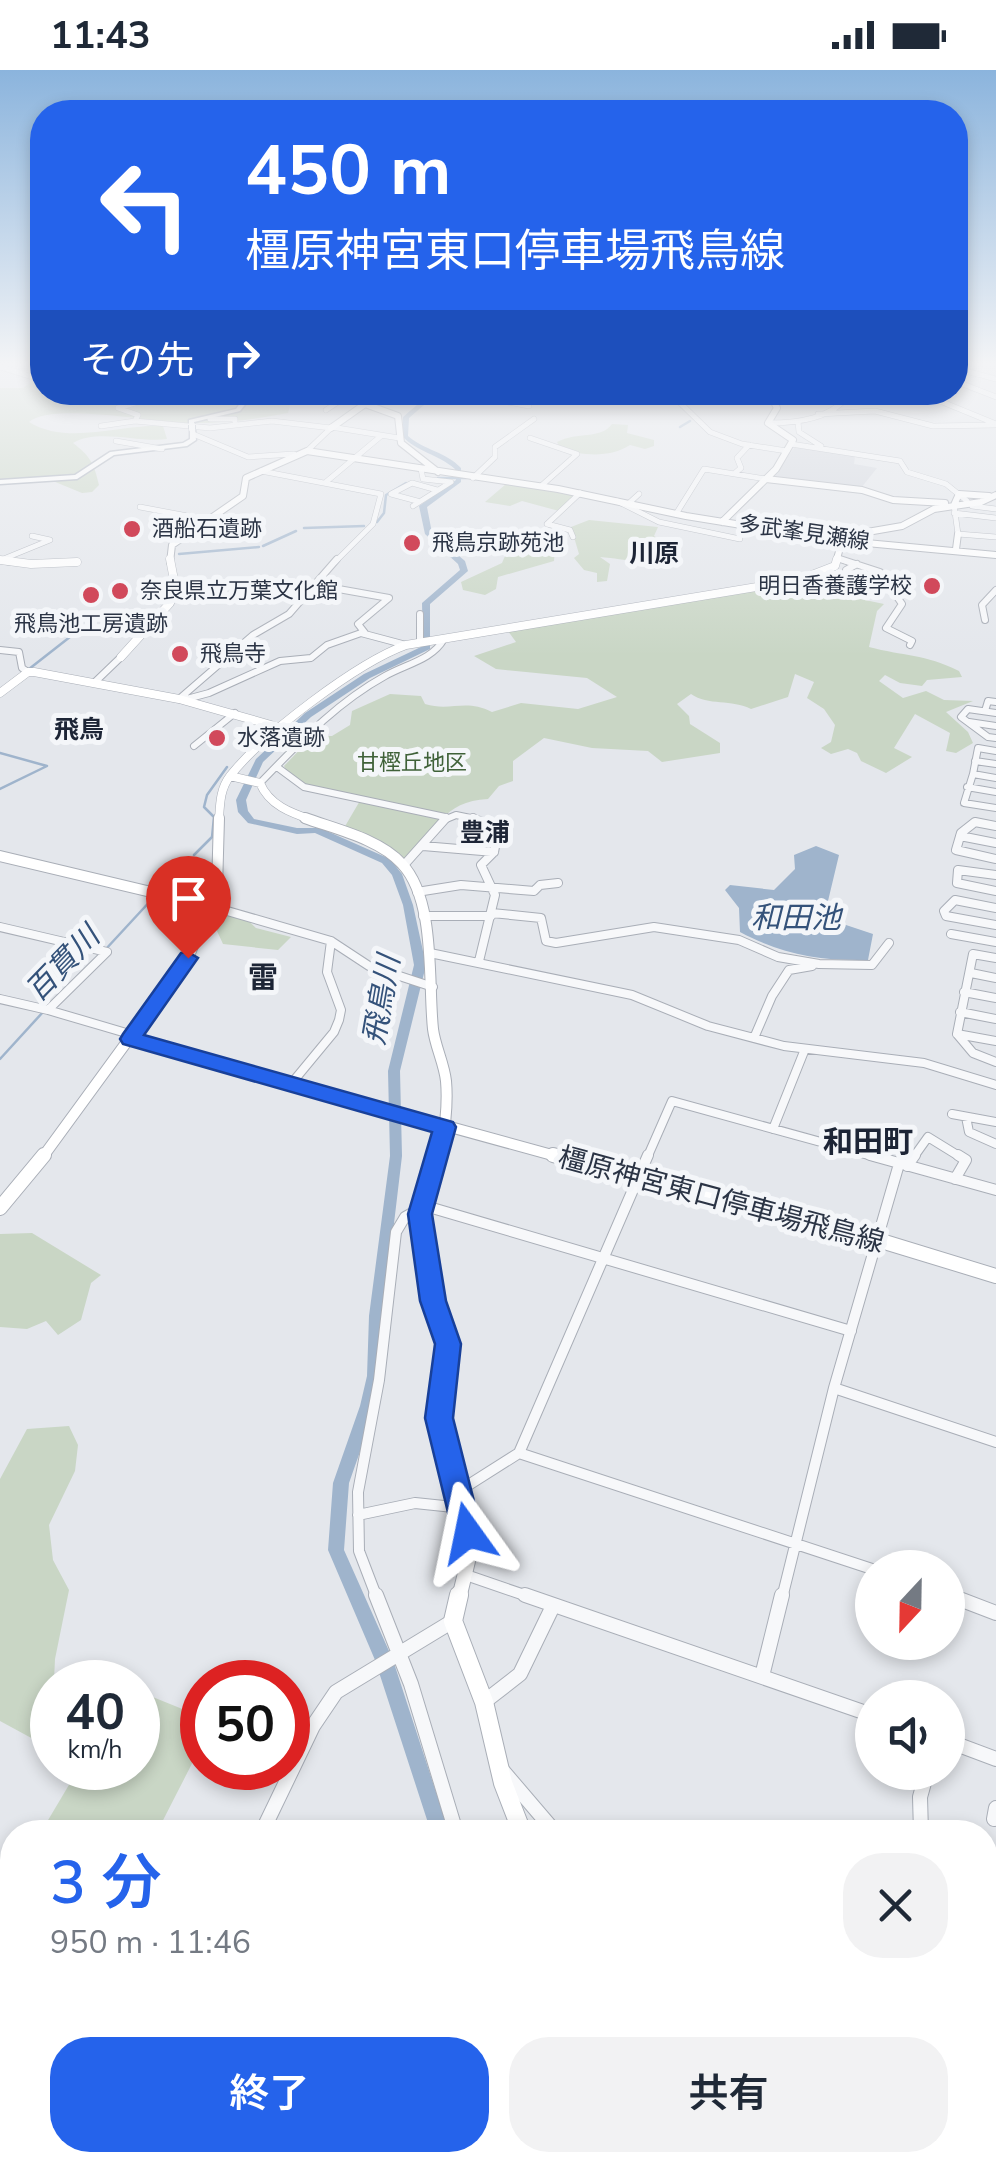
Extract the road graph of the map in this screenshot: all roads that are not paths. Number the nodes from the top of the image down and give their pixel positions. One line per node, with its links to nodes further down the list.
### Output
1 (102, 460): 17 (main road)
2 (283, 460): 11 (main road)
3 (353, 460): 18 (street)
4 (358, 460): 14 (main road, 多武峯見瀬線)
5 (424, 460): 12 (main road)
6 (493, 460): 15 (street)
7 (570, 460): 19 (street)
8 (738, 460): 13 (street)
9 (780, 460): 16 (main road)
10 (893, 460): 29 (street)
11 (261, 472): 18 (street); 36 (main road)
12 (438, 472): 14 (main road, 多武峯見瀬線); 15 (main road, 多武峯見瀬線)
13 (735, 473): 16 (street); 33 (street)
14 (424, 478): 20 (street); 21 (street); 21 (street)
15 (473, 478): 19 (main road, 多武峯見瀬線)
16 (766, 479): 30 (main road); 37 (main road)
17 (0, 482)
18 (326, 482): 54 (street)
19 (541, 486): 22 (main road, 多武峯見瀬線)
20 (402, 487): 23 (street); 23 (street)
21 (438, 490): 23 (street)
22 (580, 493): 26 (main road, 多武峯見瀬線); 43 (street)
23 (429, 494)
24 (639, 494): 28 (street)
25 (994, 496): 27 (main road); 29 (main road)
26 (617, 502): 28 (main road, 多武峯見瀬線); 45 (street)
27 (981, 502): 29 (main road); 32 (street)
28 (628, 504): 33 (main road, 多武峯見瀬線)
29 (956, 504): 30 (main road); 32 (street); 35 (street); 41 (street)
30 (932, 506): 46 (main road)
31 (140, 507): 34 (street)
32 (995, 509)
33 (676, 514): 37 (main road, 多武峯見瀬線)
34 (176, 515): 36 (street); 38 (street)
35 (996, 518)
36 (209, 520): 64 (main road)
37 (722, 522): 40 (main road, 多武峯見瀬線)
38 (158, 523)
39 (849, 529): 40 (street)
40 (797, 534): 46 (main road, 多武峯見瀬線)
41 (958, 534): 44 (street); 47 (main road)
42 (32, 536): 50 (street)
43 (573, 536)
44 (996, 536)
45 (740, 539)
46 (842, 541): 47 (main road, 多武峯見瀬線); 49 (main road)
47 (956, 548): 48 (main road, 多武峯見瀬線)
48 (996, 555)
49 (840, 559): 52 (street); 59 (main road)
50 (0, 560): 51 (main road)
51 (78, 562)
52 (857, 564): 53 (street); 62 (street)
53 (848, 582)
54 (316, 585): 58 (street); 68 (street)
55 (996, 590): 57 (street)
56 (420, 614): 60 (street)
57 (985, 620)
58 (365, 633): 61 (street); 68 (street)
59 (441, 640): 60 (main road); 83 (street)
60 (419, 643): 61 (main road)
61 (406, 645): 76 (main road)
62 (910, 646)
63 (0, 650): 65 (street)
64 (122, 657): 66 (street)
65 (28, 672): 66 (main road); 67 (main road)
66 (95, 682): 68 (main road)
67 (0, 693)
68 (181, 699): 71 (main road)
69 (996, 702): 70 (street)
70 (985, 711): 72 (street); 73 (street)
71 (235, 713): 74 (main road); 79 (street)
72 (996, 713)
73 (967, 721): 75 (street); 77 (street)
74 (256, 723): 76 (main road); 78 (main road)
75 (996, 726)
76 (278, 727): 78 (main road)
77 (996, 738)
78 (264, 741): 85 (main road)
79 (194, 746)
80 (996, 751): 81 (street)
81 (975, 760): 82 (street); 84 (street)
82 (996, 764)
83 (277, 767): 87 (street); 91 (street)
84 (973, 774): 86 (street); 88 (street)
85 (230, 776): 87 (main road); 105 (main road)
86 (996, 778)
87 (254, 781): 99 (main road)
88 (968, 787): 89 (street); 90 (street)
89 (996, 792)
90 (996, 808)
91 (446, 817): 95 (street); 96 (street)
92 (996, 826): 93 (street)
93 (960, 836): 94 (street); 98 (street)
94 (996, 843)
95 (422, 846): 96 (street); 99 (street)
96 (494, 852): 102 (street)
97 (0, 856): 105 (main road)
98 (996, 859)
99 (404, 865): 104 (main road)
100 (996, 874): 103 (street)
101 (558, 884): 102 (street)
102 (494, 886): 104 (street); 107 (street)
103 (996, 890)
104 (417, 892): 108 (main road)
105 (210, 906): 112 (street); 129 (main road)
106 (996, 910): 109 (street); 109 (street)
107 (492, 914): 108 (street); 117 (street); 118 (street)
108 (423, 916): 115 (main road)
109 (995, 925): 113 (street)
110 (0, 927): 125 (street)
111 (951, 934): 113 (street)
112 (331, 941): 121 (street); 134 (street)
113 (994, 942): 116 (street)
114 (889, 943): 118 (street)
115 (430, 953): 117 (street); 121 (main road)
116 (993, 958): 119 (street)
117 (479, 960): 130 (street)
118 (819, 964): 130 (street)
119 (972, 973): 120 (street); 122 (street)
120 (996, 978)
121 (433, 988): 139 (main road)
122 (964, 992): 124 (street); 126 (street)
123 (0, 998): 125 (street)
124 (996, 998)
125 (45, 1010): 129 (street)
126 (960, 1012): 127 (street); 128 (street)
127 (996, 1019)
128 (957, 1034): 131 (street); 133 (street)
129 (132, 1037): 134 (main road, 橿原神宮東口停車場飛鳥線); 147 (main road)
130 (754, 1038): 132 (street)
131 (996, 1041)
132 (805, 1049): 135 (street); 140 (street)
133 (996, 1062)
134 (291, 1084): 139 (main road, 橿原神宮東口停車場飛鳥線)
135 (996, 1085)
136 (952, 1114): 137 (street)
137 (966, 1117): 138 (street); 141 (street)
138 (996, 1122)
139 (444, 1127): 143 (main road, 橿原神宮東口停車場飛鳥線); 146 (main road)
140 (774, 1129): 142 (street); 143 (street)
141 (996, 1144)
142 (903, 1165): 144 (street); 144 (street); 148 (street)
143 (638, 1177): 148 (main road, 橿原神宮東口停車場飛鳥線); 149 (street)
144 (955, 1179): 145 (street)
145 (996, 1190)
146 (421, 1207): 149 (street); 155 (main road); 157 (street)
147 (0, 1208)
148 (878, 1240): 150 (main road, 橿原神宮東口停車場飛鳥線); 151 (street)
149 (604, 1257): 151 (street); 154 (street)
150 (996, 1276)
151 (851, 1331): 152 (street)
152 (834, 1388): 153 (street); 158 (street)
153 (996, 1442)
154 (518, 1453): 155 (street); 158 (street)
155 (459, 1492): 156 (main road)
156 (463, 1508): 157 (street); 160 (main road)
157 (358, 1515): 165 (street)
158 (794, 1544): 159 (street); 166 (street)
159 (855, 1564)
160 (466, 1576): 162 (street); 164 (main road)
161 (965, 1601): 163 (street)
162 (553, 1606): 166 (street); 167 (street)
163 (996, 1613)
164 (453, 1620): 165 (street); 167 (main road)
165 (395, 1657): 173 (street); 174 (street)
166 (762, 1676): 168 (street)
167 (484, 1702): 171 (main road)
168 (855, 1708)
169 (965, 1747): 170 (street)
170 (996, 1759)
171 (501, 1769): 175 (main road); 176 (street)
172 (922, 1790): 177 (street)
173 (268, 1820)
174 (452, 1820)
175 (518, 1820)
176 (545, 1820)
177 (921, 1820)

